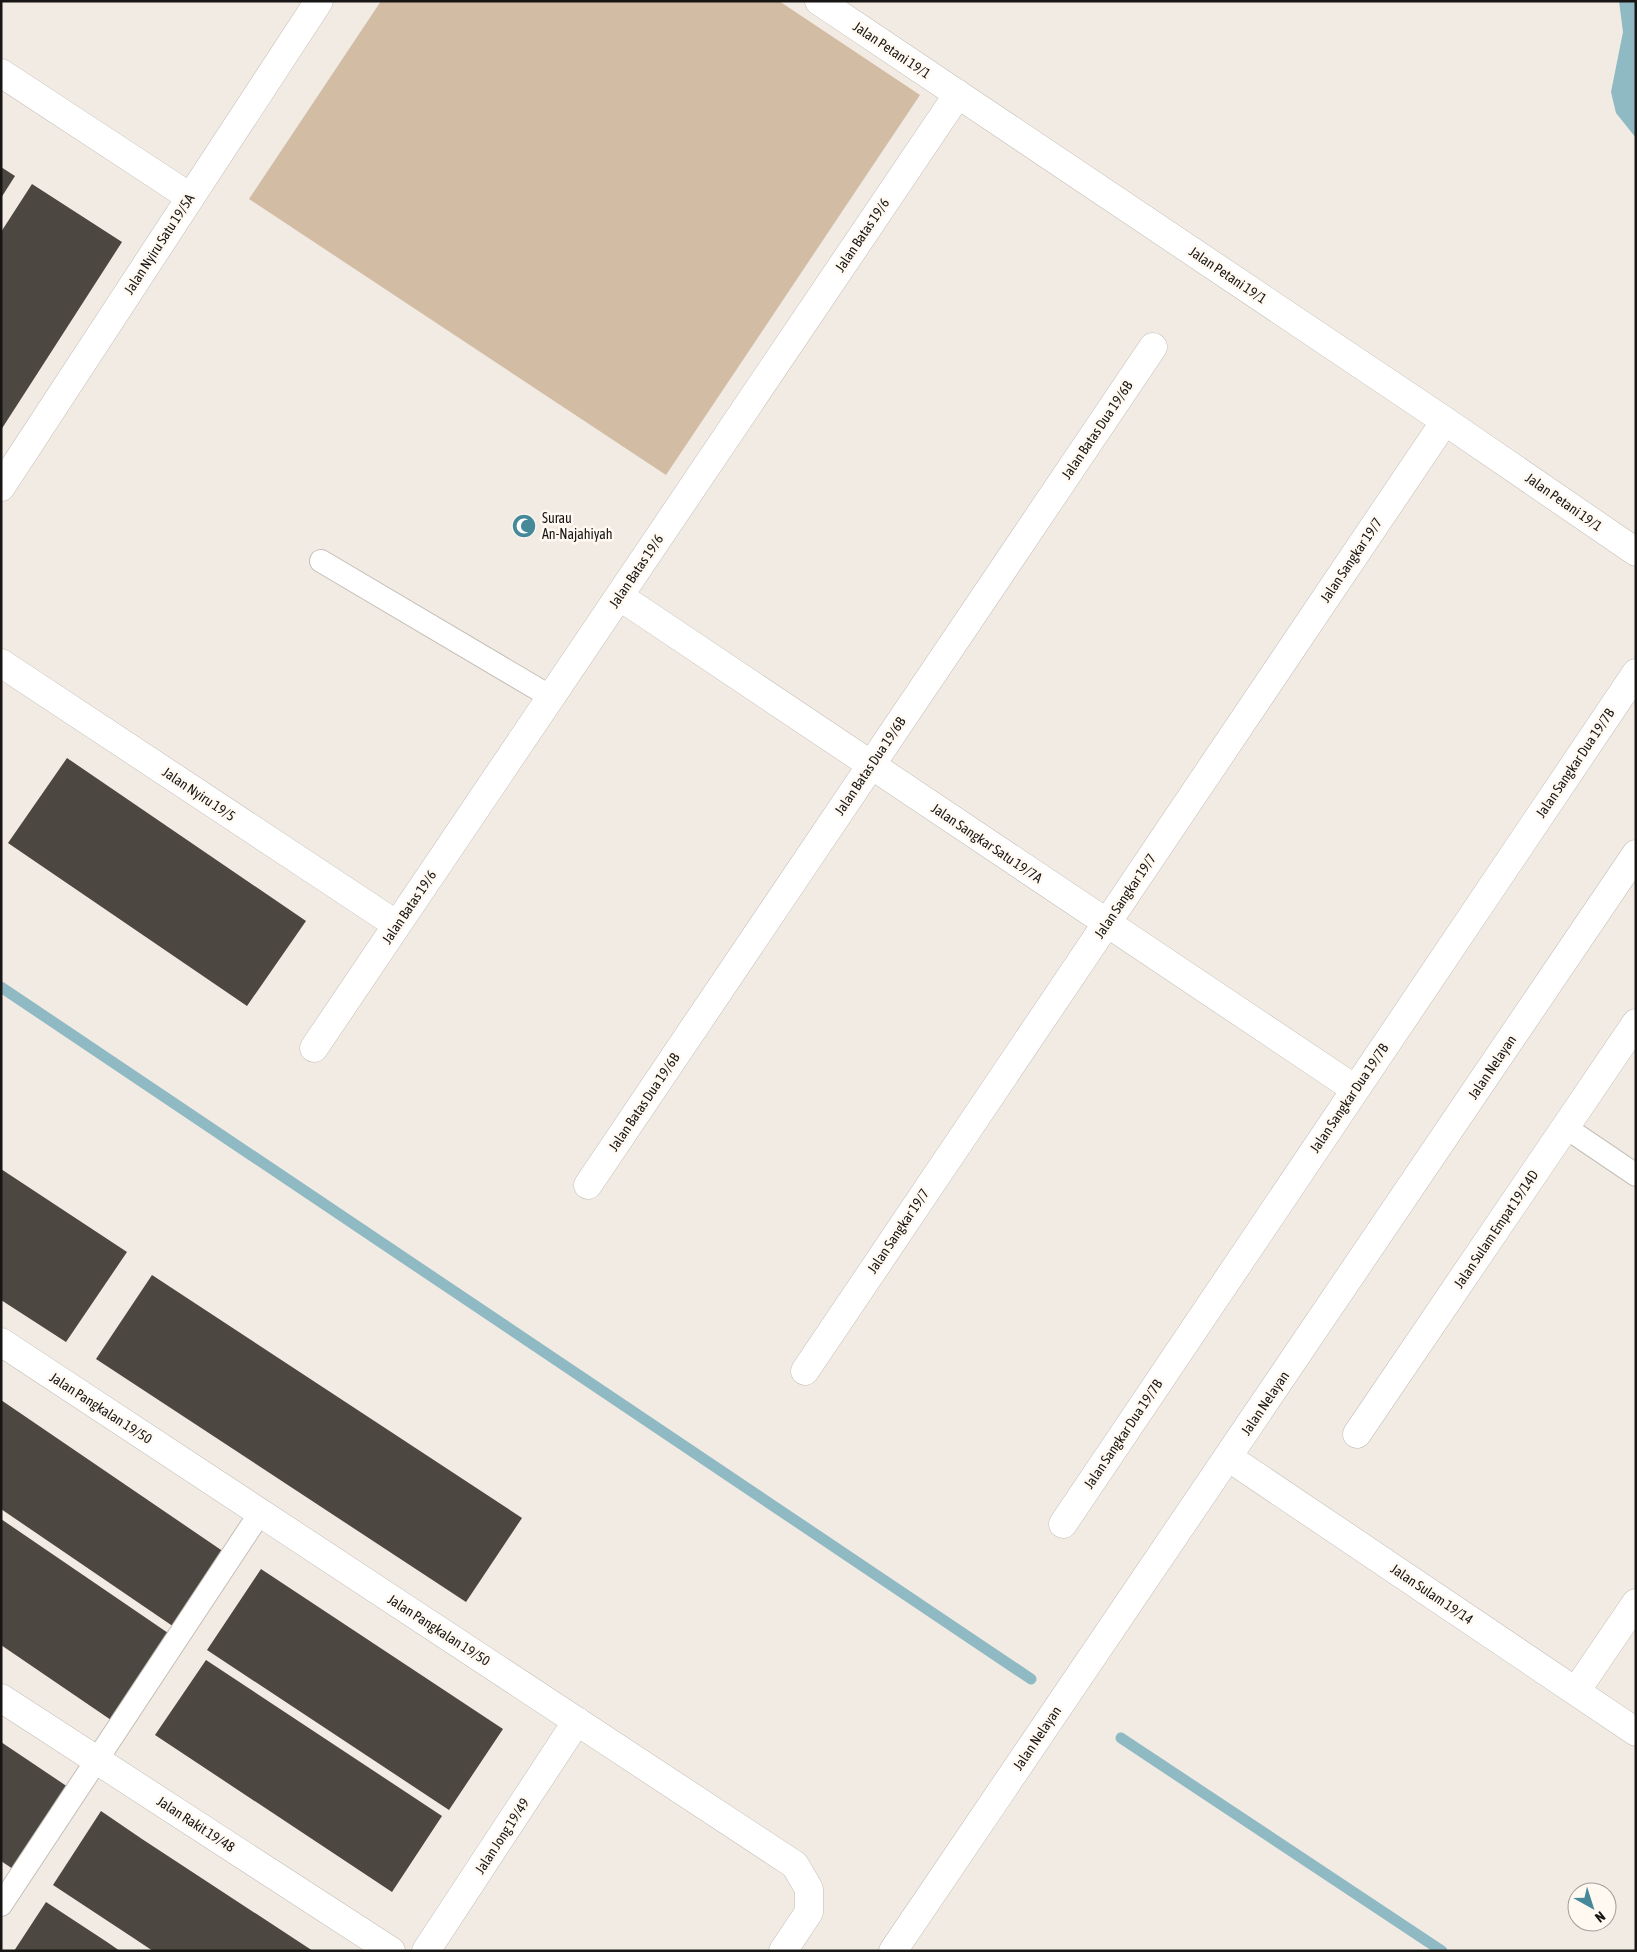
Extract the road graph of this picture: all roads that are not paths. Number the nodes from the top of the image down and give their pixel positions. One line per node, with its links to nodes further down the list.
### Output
1 (319, 1): 5 (street, Jalan Nyiru Satu 19/5A)
2 (819, 1): 4 (street, Jalan Petani 19/1)
3 (1, 73): 5 (street)
4 (958, 94): 7 (street, Jalan Petani 19/1); 11 (street, Jalan Batas 19/6)
5 (190, 197): 8 (street, Jalan Nyiru Satu 19/5A)
6 (1153, 347): 15 (street, Jalan Batas Dua 19/6B)
7 (1445, 421): 9 (street, Jalan Petani 19/1); 17 (street, Jalan Sangkar 19/7)
8 (1, 487)
9 (1636, 552)
10 (321, 560): 14 (lane)
11 (619, 596): 14 (street, Jalan Batas 19/6); 15 (street, Jalan Sangkar Satu 19/7A)
12 (1, 663): 18 (street, Jalan Nyiru 19/5)
13 (1636, 673): 21 (street, Jalan Sangkar Dua 19/7B)
14 (550, 697): 18 (street, Jalan Batas 19/6)
15 (871, 765): 17 (street, Jalan Sangkar Satu 19/7A); 24 (street, Jalan Batas Dua 19/6B)
16 (1636, 854): 28 (street, Jalan Nelayan)
17 (1106, 923): 21 (street, Jalan Sangkar Satu 19/7A); 26 (street, Jalan Sangkar 19/7)
18 (397, 924): 20 (street, Jalan Batas 19/6)
19 (1636, 1023): 22 (street, Jalan Sulam Empat 19/14D)
20 (314, 1048)
21 (1355, 1089): 30 (street, Jalan Sangkar Dua 19/7B)
22 (1565, 1128): 23 (lane); 27 (street, Jalan Sulam Empat 19/14D)
23 (1636, 1175)
24 (588, 1185)
25 (1, 1342): 29 (street, Jalan Pangkalan 19/50)
26 (805, 1371)
27 (1357, 1434)
28 (1228, 1457): 32 (street, Jalan Sulam 19/14); 41 (street, Jalan Nelayan)
29 (260, 1513): 34 (street, Jalan Pangkalan 19/50); 36 (lane)
30 (1062, 1524)
31 (1636, 1603): 32 (street)
32 (1576, 1691): 35 (street, Jalan Sulam 19/14)
33 (1, 1698): 36 (street, Jalan Rakit 19/48)
34 (577, 1721): 39 (street, Jalan Jong 19/49); 40 (street, Jalan Pangkalan 19/50)
35 (1636, 1732)
36 (96, 1760): 37 (lane); 38 (street, Jalan Rakit 19/48)
37 (1, 1905)
38 (391, 1951)
39 (426, 1951)
40 (783, 1951)
41 (893, 1951)

